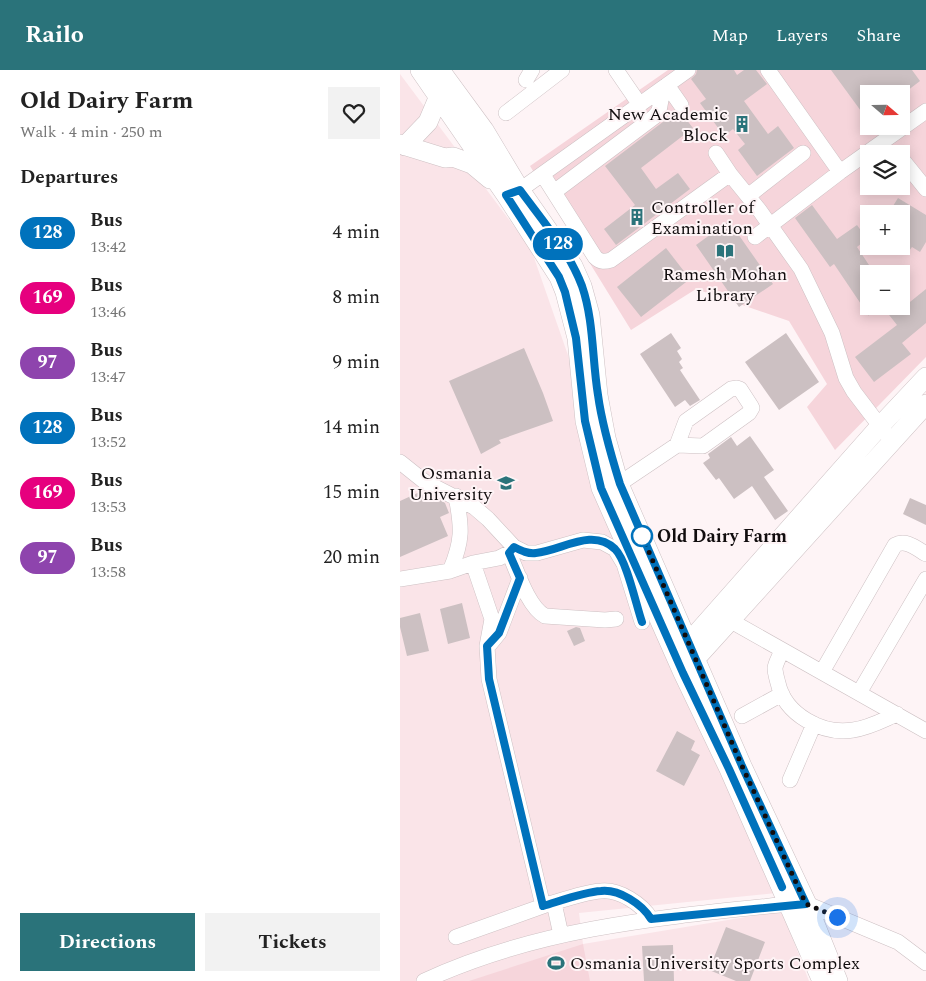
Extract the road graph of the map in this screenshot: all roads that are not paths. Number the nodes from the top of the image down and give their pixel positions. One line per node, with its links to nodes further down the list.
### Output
1 (420, 70): 8 (main road)
2 (440, 70): 25 (main road)
3 (562, 70): 12 (street)
4 (616, 70): 9 (street)
5 (688, 70): 7 (street)
6 (768, 70): 21 (street)
7 (665, 87): 9 (street); 10 (street); 14 (street)
8 (439, 96): 16 (main road); 25 (main road)
9 (640, 105): 13 (street)
10 (681, 105)
11 (926, 111): 15 (street)
12 (506, 113)
13 (622, 118): 14 (street); 23 (street)
14 (646, 123): 26 (street)
15 (887, 140): 17 (street); 21 (street)
16 (402, 145): 25 (main road)
17 (891, 145)
18 (716, 153): 22 (street)
19 (803, 153): 27 (street)
20 (910, 169): 24 (street)
21 (840, 172): 28 (street)
22 (730, 174): 26 (street); 27 (street)
23 (543, 175): 25 (street); 26 (street)
24 (926, 189)
25 (513, 192): 36 (main road); 51 (main road)
26 (554, 192)
27 (748, 196): 28 (street)
28 (770, 225): 29 (street); 32 (street)
29 (755, 237)
30 (926, 378): 32 (main road)
31 (926, 404): 33 (main road)
32 (880, 426): 33 (street); 49 (main road)
33 (892, 442): 46 (main road)
34 (677, 445): 34 (street); 36 (street)
35 (400, 462): 37 (street)
36 (620, 484): 49 (main road)
37 (456, 496): 38 (street); 41 (street)
38 (512, 550): 40 (street); 42 (street); 47 (street)
39 (926, 554): 52 (street)
40 (473, 563): 41 (street); 48 (street)
41 (450, 571): 43 (street)
42 (520, 578): 45 (street); 48 (street)
43 (400, 579)
44 (926, 579): 53 (street)
45 (616, 619)
46 (731, 621): 49 (main road); 50 (street)
47 (642, 622)
48 (487, 646): 60 (street)
49 (693, 650): 51 (main road); 61 (main road)
50 (782, 650): 52 (street); 54 (street)
51 (679, 665): 61 (main road)
52 (822, 672): 53 (street)
53 (859, 693): 55 (street)
54 (782, 694): 56 (street); 57 (street)
55 (897, 714): 57 (street); 58 (street)
56 (742, 716)
57 (814, 724): 59 (street)
58 (926, 731)
59 (790, 780)
60 (549, 904): 62 (street); 63 (street); 64 (street)
61 (798, 904): 62 (street); 65 (street); 67 (main road); 68 (main road)
62 (651, 919): 63 (street)
63 (561, 935): 66 (street)
64 (456, 937)
65 (926, 963)
66 (424, 981)
67 (822, 981)
68 (838, 981)

